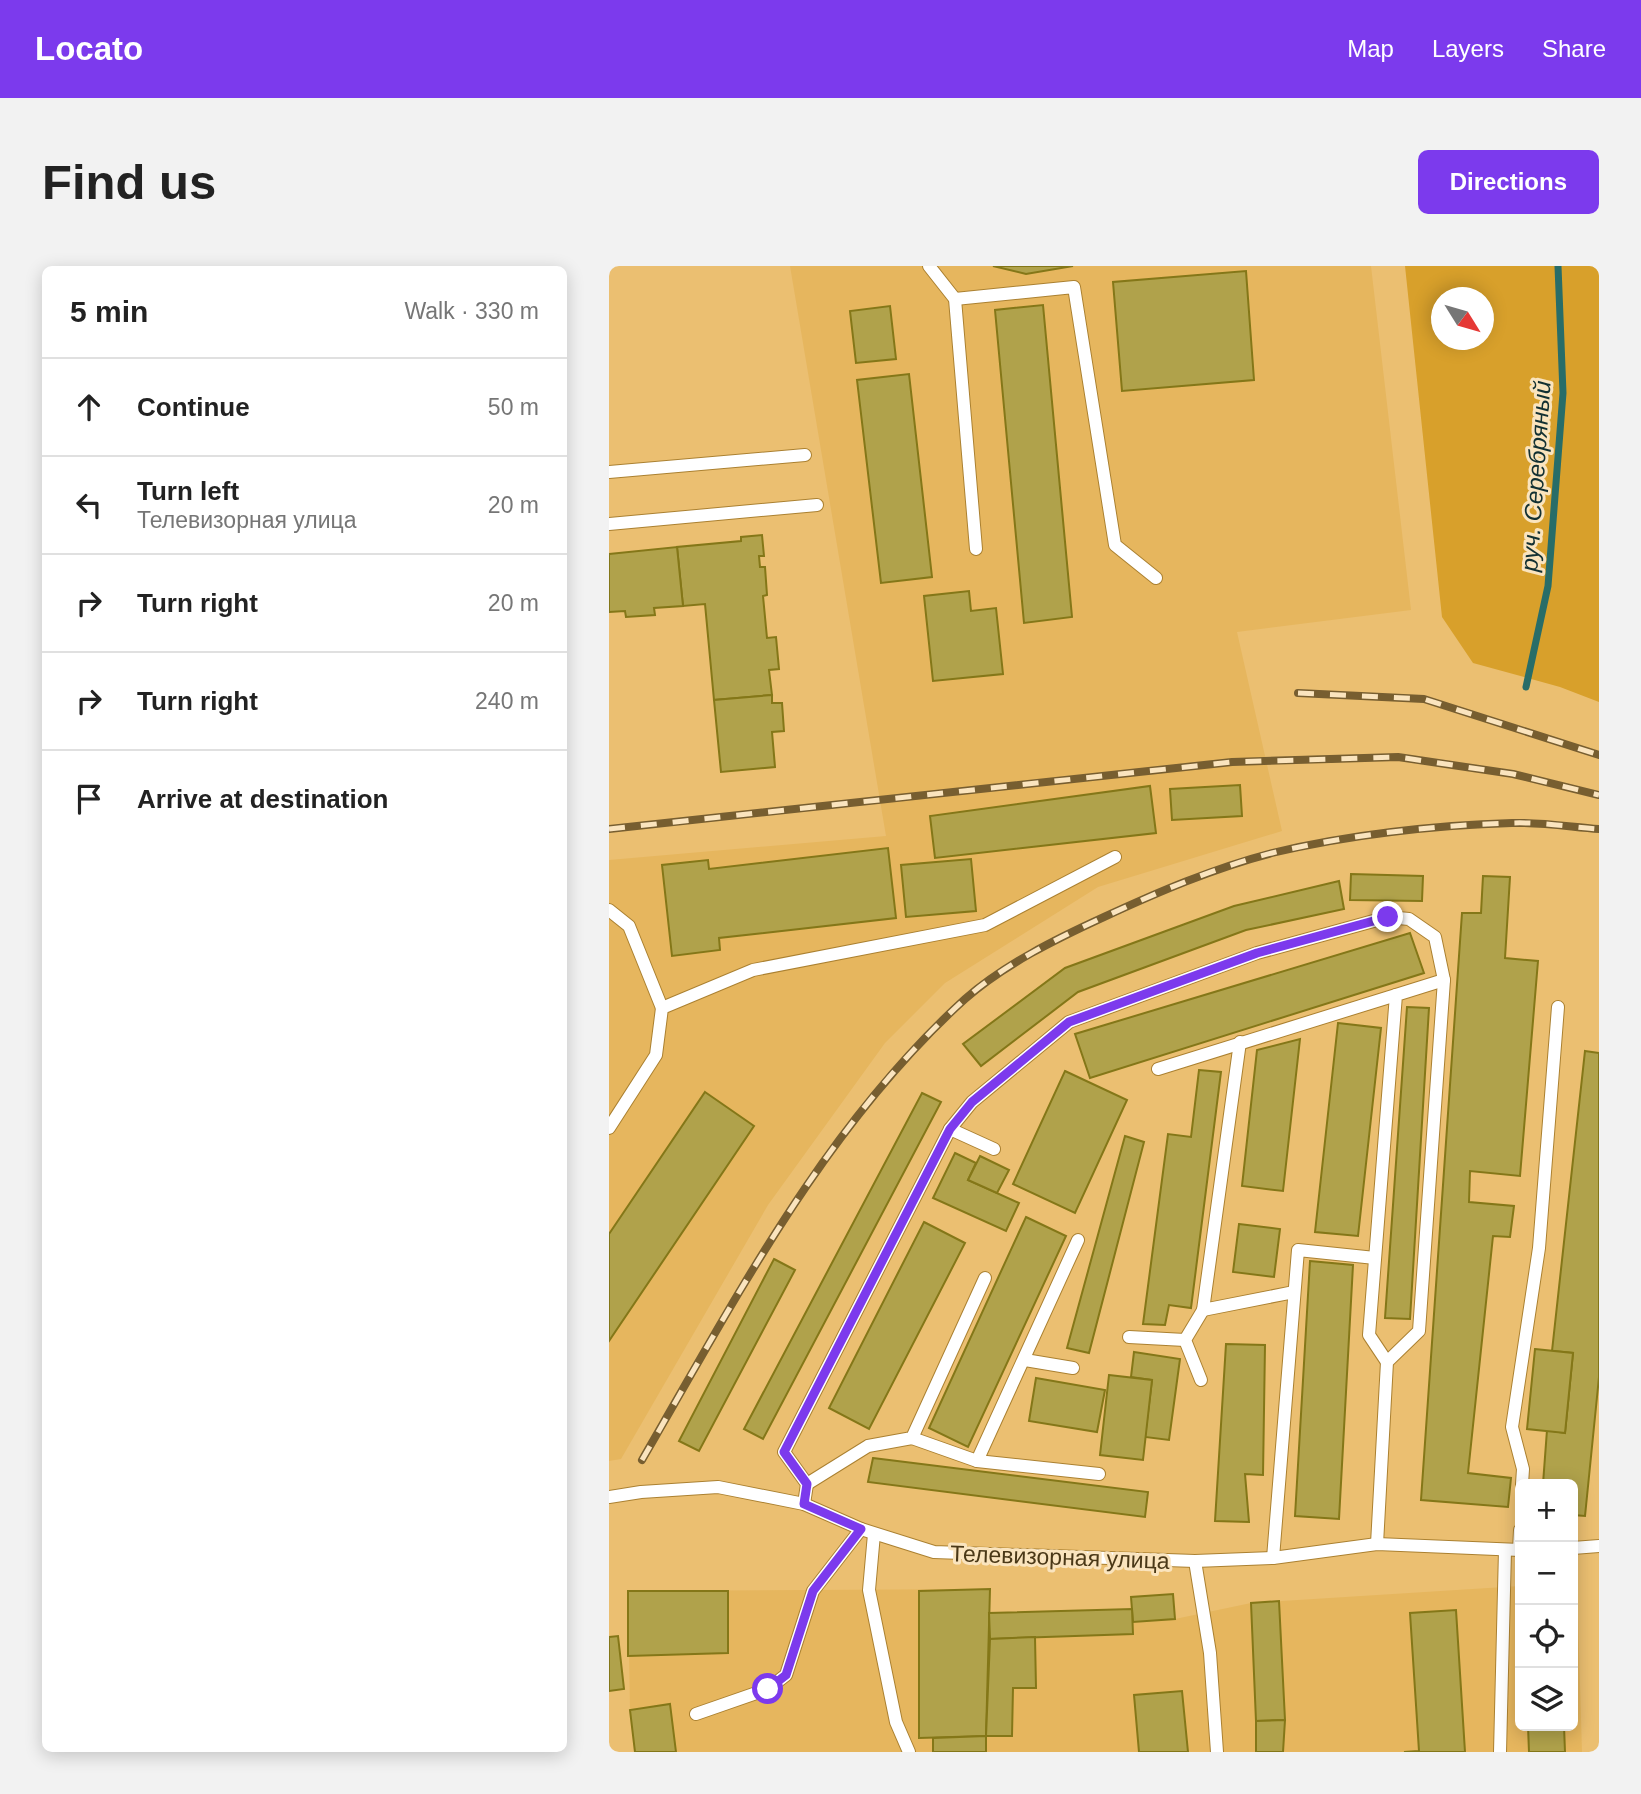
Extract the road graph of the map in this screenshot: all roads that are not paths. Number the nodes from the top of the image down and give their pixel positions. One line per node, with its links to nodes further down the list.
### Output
1 (929, 266): 2 (lane)
2 (955, 299): 7 (lane); 8 (lane)
3 (805, 455): 4 (lane)
4 (609, 472)
5 (817, 505): 6 (lane)
6 (609, 524)
7 (976, 549)
8 (1156, 578)
9 (1115, 857): 14 (lane)
10 (609, 910): 14 (lane)
11 (1444, 980): 12 (lane); 18 (lane); 28 (lane)
12 (1397, 995): 15 (lane); 21 (lane)
13 (1558, 1007): 34 (lane)
14 (662, 1008): 17 (lane)
15 (1240, 1042): 16 (lane); 24 (lane)
16 (1158, 1069)
17 (609, 1128)
18 (950, 1129): 19 (lane); 35 (lane)
19 (993, 1149)
20 (1078, 1240): 27 (lane)
21 (1375, 1258): 23 (lane); 28 (lane)
22 (985, 1278): 31 (lane)
23 (1294, 1292): 24 (lane); 45 (lane)
24 (1203, 1310): 26 (lane)
25 (1129, 1337): 26 (lane)
26 (1185, 1340): 30 (lane)
27 (1025, 1360): 29 (lane); 32 (lane)
28 (1387, 1362): 40 (lane)
29 (1073, 1368)
30 (1201, 1380)
31 (912, 1438): 32 (lane); 35 (lane)
32 (977, 1461): 33 (lane)
33 (1099, 1474)
34 (1522, 1479)
35 (807, 1484): 37 (lane)
36 (609, 1497): 37 (lane, Телевизорная улица)
37 (804, 1504): 38 (lane, Телевизорная улица)
38 (861, 1529): 39 (lane, Телевизорная улица); 47 (lane)
39 (874, 1534): 46 (lane, Телевизорная улица); 48 (lane)
40 (1377, 1544): 43 (lane, Телевизорная улица); 45 (lane, Телевизорная улица)
41 (1599, 1546): 42 (lane)
42 (1578, 1548)
43 (1505, 1550): 44 (lane, Телевизорная улица); 50 (lane)
44 (1515, 1550)
45 (1273, 1558): 46 (lane, Телевизорная улица)
46 (1195, 1561): 49 (lane)
47 (696, 1714)
48 (909, 1752)
49 (1217, 1752)
50 (1500, 1752)

